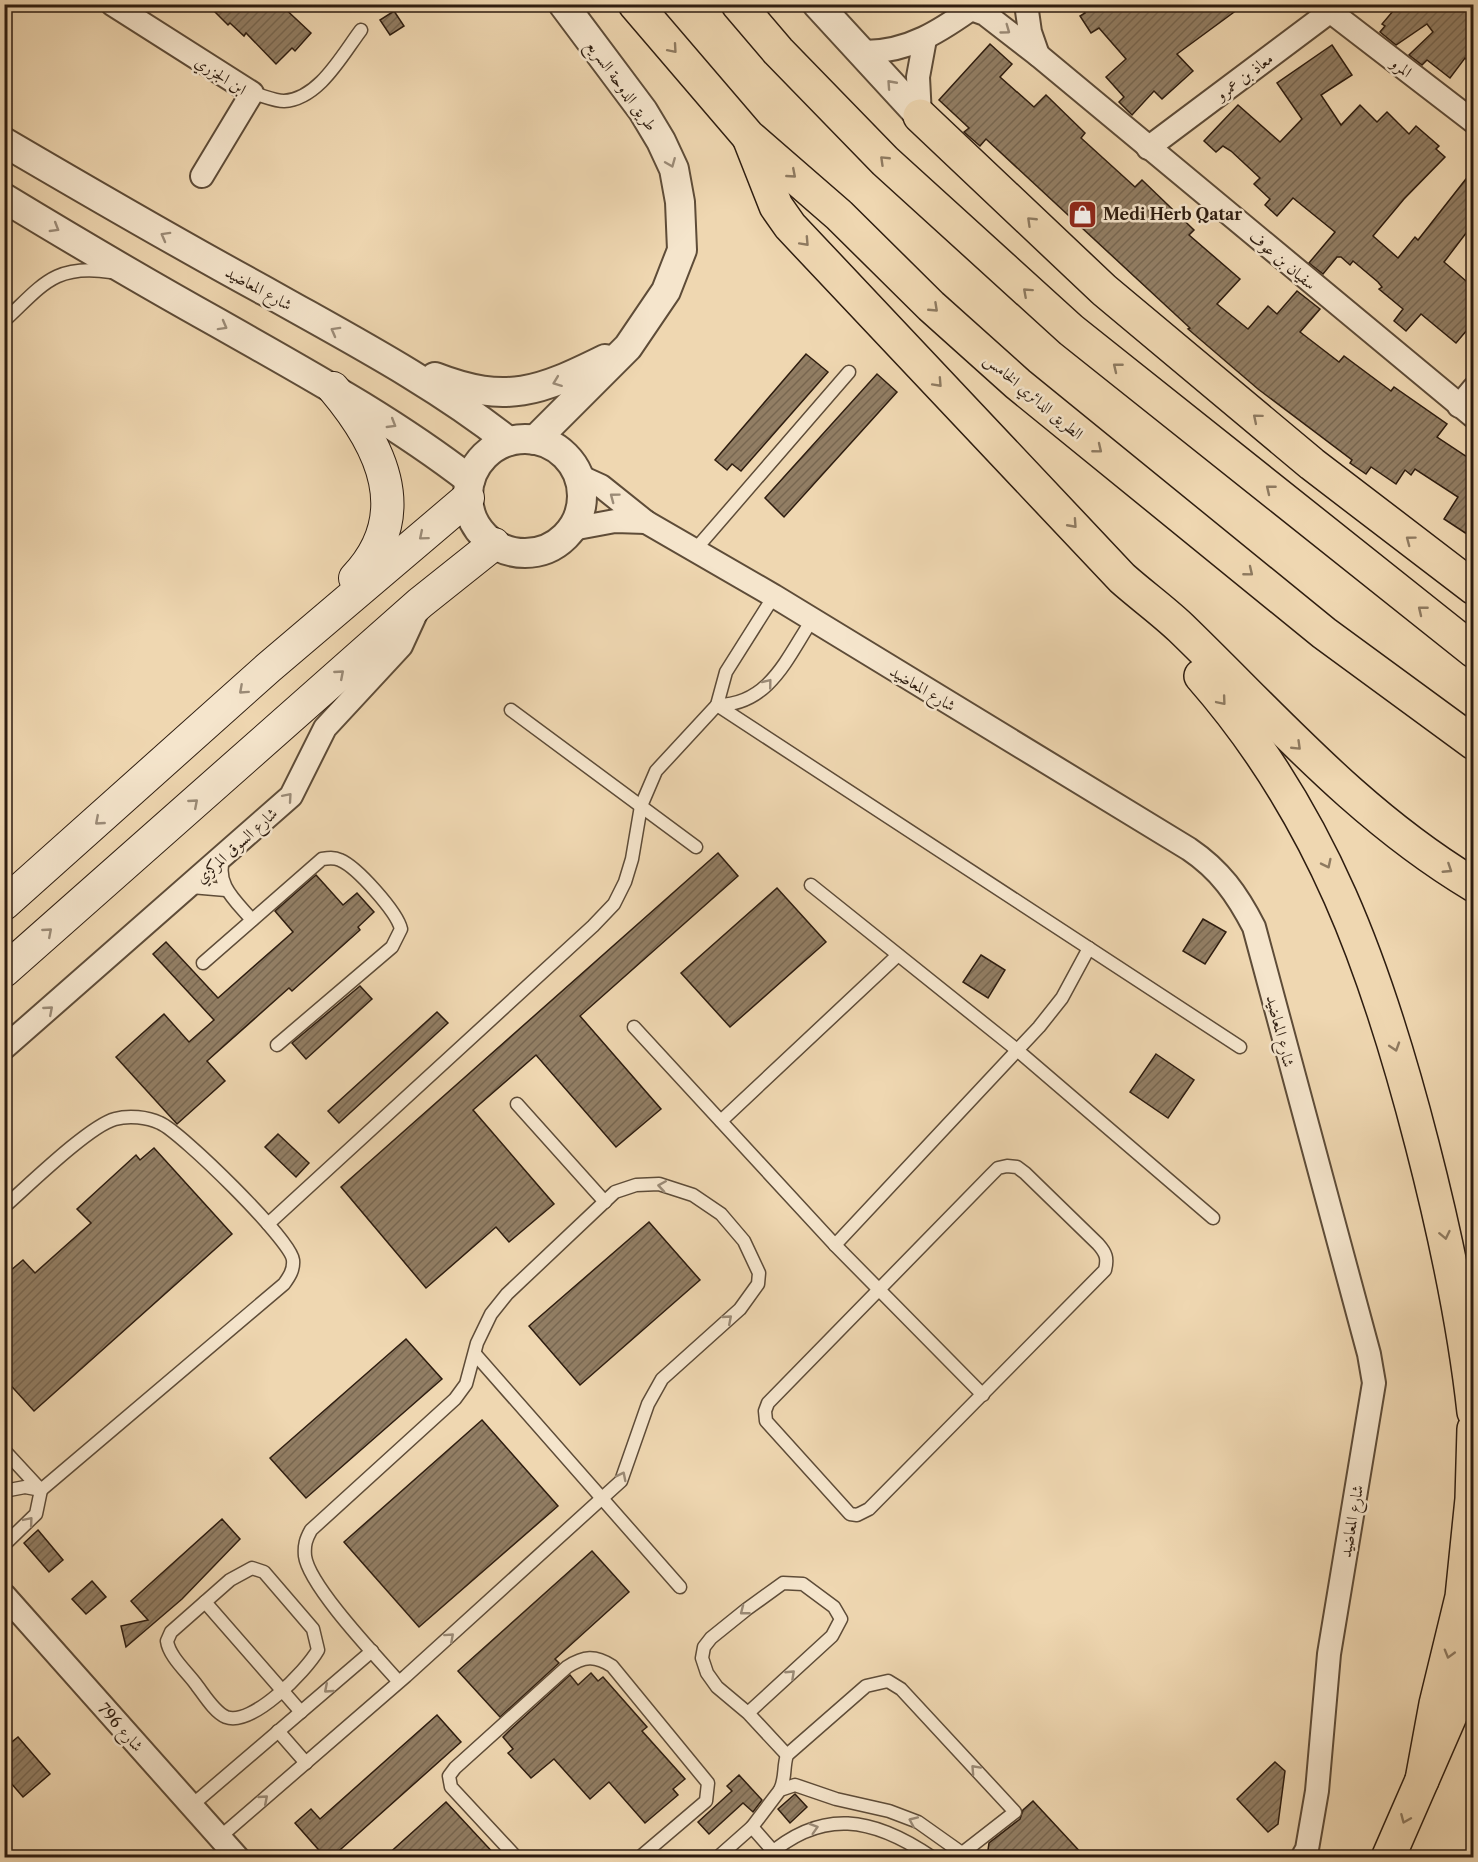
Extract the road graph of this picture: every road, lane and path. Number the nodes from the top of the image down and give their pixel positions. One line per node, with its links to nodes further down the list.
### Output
1 (112, 4): 13 (street, ابن الجزري)
2 (563, 4): 23 (street, طريق الدوحة السريع, one-way to 23)
3 (635, 4): 16 (highway, الطريق الدائري الخامس, one-way to 16)
4 (738, 4): 41 (highway, one-way to 4)
5 (817, 4): 11 (street)
6 (1026, 4): 12 (street)
7 (974, 7): 10 (street); 12 (street, سفيان بن عوف, one-way to 12)
8 (1336, 8): 15 (street, المرو); 18 (street, معاذ بن عمرو)
9 (362, 30): 13 (lane)
10 (925, 39): 11 (street); 14 (street)
11 (862, 52): 14 (street, one-way to 11)
12 (1038, 55): 18 (street, سفيان بن عوف)
13 (252, 93): 19 (street, ابن الجزري)
14 (920, 116): 36 (highway, one-way to 14)
15 (1473, 122)
16 (748, 136): 37 (highway, one-way to 37); 45 (highway, الطريق الدائري الخامس, one-way to 45)
17 (4, 142): 24 (street, شارع المعاضيد, one-way to 17)
18 (1148, 148): 28 (street, سفيان بن عوف)
19 (202, 176)
20 (4, 198): 21 (street, one-way to 21)
21 (134, 276): 22 (lane); 26 (street, one-way to 26)
22 (4, 321)
23 (628, 347): 24 (street, one-way to 24); 29 (street, طريق الدوحة السريع)
24 (374, 352): 29 (street, شارع المعاضيد)
25 (849, 372): 35 (lane)
26 (333, 388): 31 (street, one-way to 31); 42 (main road)
27 (1473, 388): 28 (street)
28 (1466, 412)
29 (521, 441): 30 (street); 31 (street)
30 (579, 476): 32 (street, شارع المعاضيد, one-way to 30); 33 (street)
31 (469, 489): 34 (street); 42 (main road, one-way to 42)
32 (646, 522): 33 (street, شارع المعاضيد); 35 (street, شارع المعاضيد)
33 (572, 529): 34 (street)
34 (494, 544): 39 (main road, شارع السوق المركزي)
35 (694, 551): 38 (street, شارع المعاضيد)
36 (1473, 588)
37 (1134, 589): 50 (highway, one-way to 50); 74 (highway, one-way to 74)
38 (774, 596): 40 (street, شارع المعاضيد); 43 (lane)
39 (420, 603): 48 (street, شارع السوق المركزي, one-way to 39); 58 (main road, شارع السوق المركزي, one-way to 39)
40 (812, 620): 43 (lane, one-way to 40); 105 (street, شارع المعاضيد)
41 (1473, 651)
42 (268, 668): 53 (main road, one-way to 53)
43 (717, 705): 46 (lane); 55 (lane)
44 (511, 710): 46 (lane)
45 (1473, 743)
46 (641, 806): 47 (lane); 69 (lane)
47 (696, 847)
48 (225, 855): 51 (street, شارع السوق المركزي); 52 (lane)
49 (811, 885): 56 (lane)
50 (1473, 885)
51 (189, 887): 52 (lane); 62 (street, شارع السوق المركزي, one-way to 51)
52 (226, 890): 54 (lane)
53 (4, 904)
54 (252, 920): 57 (lane); 60 (lane)
55 (1089, 948): 61 (lane); 63 (lane)
56 (898, 955): 63 (lane); 65 (lane)
57 (203, 963)
58 (4, 971)
59 (634, 1027): 65 (lane)
60 (277, 1045)
61 (1240, 1047)
62 (4, 1048)
63 (1017, 1050): 68 (lane); 70 (lane)
64 (517, 1104): 66 (lane)
65 (721, 1121): 70 (lane)
66 (605, 1202): 72 (lane); 79 (lane, one-way to 66)
67 (4, 1207): 69 (lane)
68 (1213, 1218)
69 (268, 1224): 77 (lane)
70 (835, 1245): 71 (lane)
71 (879, 1290): 73 (lane); 73 (lane); 73 (lane)
72 (475, 1354): 79 (lane); 84 (lane)
73 (983, 1395)
74 (1473, 1412)
75 (1473, 1429): 93 (highway, one-way to 93)
76 (4, 1450): 77 (lane)
77 (41, 1490): 78 (lane); 80 (lane, one-way to 77)
78 (4, 1491)
79 (605, 1498): 81 (lane); 86 (lane, one-way to 79)
80 (4, 1545)
81 (680, 1587)
82 (4, 1595): 95 (street, شارع 796)
83 (205, 1602): 87 (lane); 87 (lane); 87 (lane)
84 (372, 1651): 86 (lane); 88 (lane, one-way to 88)
85 (1473, 1661): 93 (highway)
86 (399, 1682): 92 (lane)
87 (281, 1689): 88 (lane)
88 (301, 1712): 90 (lane)
89 (748, 1713): 89 (lane, one-way to 89); 91 (lane)
90 (278, 1731): 92 (lane); 95 (lane)
91 (787, 1755): 94 (lane); 99 (lane, one-way to 91)
92 (306, 1763): 97 (lane, one-way to 92)
93 (1422, 1780): 106 (highway, one-way to 106)
94 (780, 1790): 96 (lane); 99 (lane, one-way to 94)
95 (191, 1806): 97 (street, شارع 796)
96 (752, 1827): 98 (lane); 103 (lane)
97 (220, 1837): 100 (street, شارع 796)
98 (769, 1854): 104 (lane, one-way to 104)
99 (962, 1855)
100 (238, 1857)
101 (517, 1857): 102 (lane)
102 (639, 1857)
103 (717, 1857)
104 (933, 1857)
105 (1302, 1857)
106 (1388, 1857)

